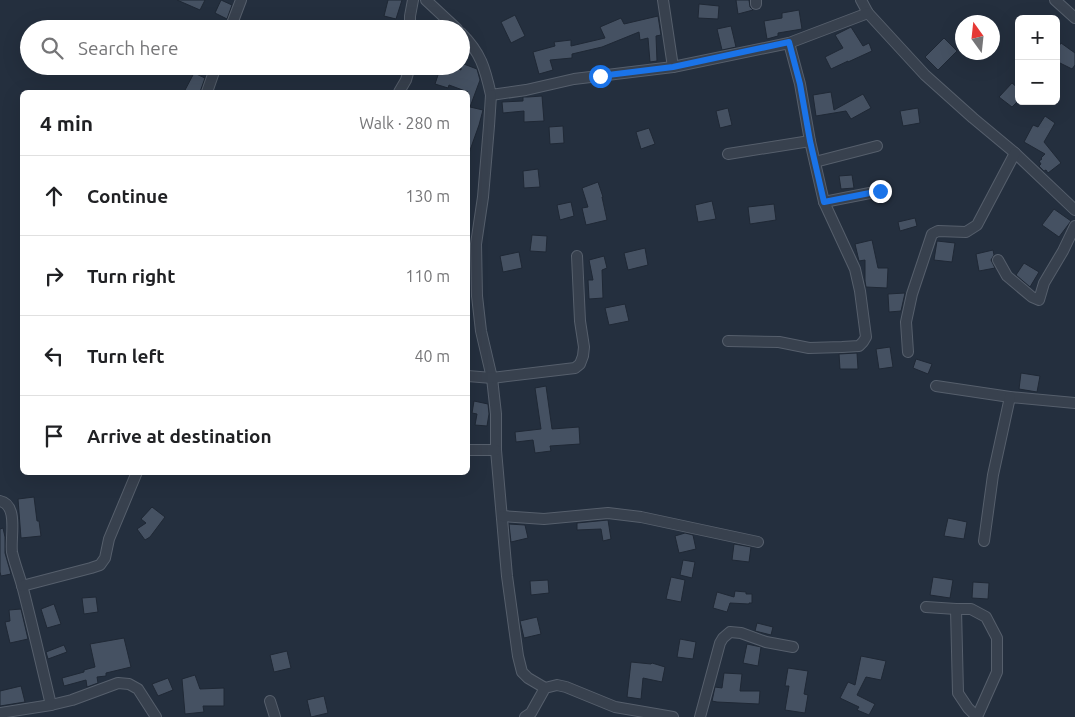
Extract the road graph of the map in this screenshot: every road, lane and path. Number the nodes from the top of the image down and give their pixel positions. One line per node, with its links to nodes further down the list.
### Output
1 (241, 0): 9 (street)
2 (413, 0): 10 (street)
3 (426, 0): 11 (street)
4 (663, 0): 14 (street)
5 (861, 0): 7 (street)
6 (1056, 0): 8 (street)
7 (868, 13): 12 (street); 22 (street)
8 (1075, 18)
9 (233, 20)
10 (410, 20)
11 (447, 20)
12 (789, 42): 14 (street); 20 (street)
13 (470, 43): 19 (street)
14 (673, 67): 19 (street)
15 (213, 75): 17 (street)
16 (407, 75): 18 (street)
17 (208, 90)
18 (400, 90)
19 (491, 95): 34 (street)
20 (810, 141): 23 (street); 24 (street)
21 (877, 146): 24 (street)
22 (1015, 153): 27 (street); 32 (street)
23 (728, 154)
24 (816, 162): 26 (street)
25 (880, 191): 26 (street)
26 (824, 202): 31 (street)
27 (1075, 210)
28 (1075, 226): 30 (street)
29 (577, 256): 34 (street)
30 (998, 260)
31 (728, 341)
32 (908, 352)
33 (470, 376): 34 (street)
34 (492, 378): 39 (street)
35 (936, 386): 36 (street)
36 (1010, 397): 37 (street); 43 (street)
37 (1075, 404)
38 (470, 450): 39 (street)
39 (496, 450): 42 (street)
40 (136, 475): 45 (street)
41 (0, 500): 45 (street)
42 (502, 516): 44 (street); 49 (street)
43 (984, 541)
44 (758, 542)
45 (22, 586): 51 (street)
46 (926, 607): 47 (street)
47 (956, 609): 58 (street); 58 (street)
48 (793, 647): 57 (street)
49 (545, 688): 55 (street); 56 (street)
50 (270, 701): 54 (street)
51 (51, 705): 52 (street); 53 (street)
52 (0, 713)
53 (156, 717)
54 (275, 717)
55 (526, 717)
56 (673, 717)
57 (700, 717)
58 (977, 717)

